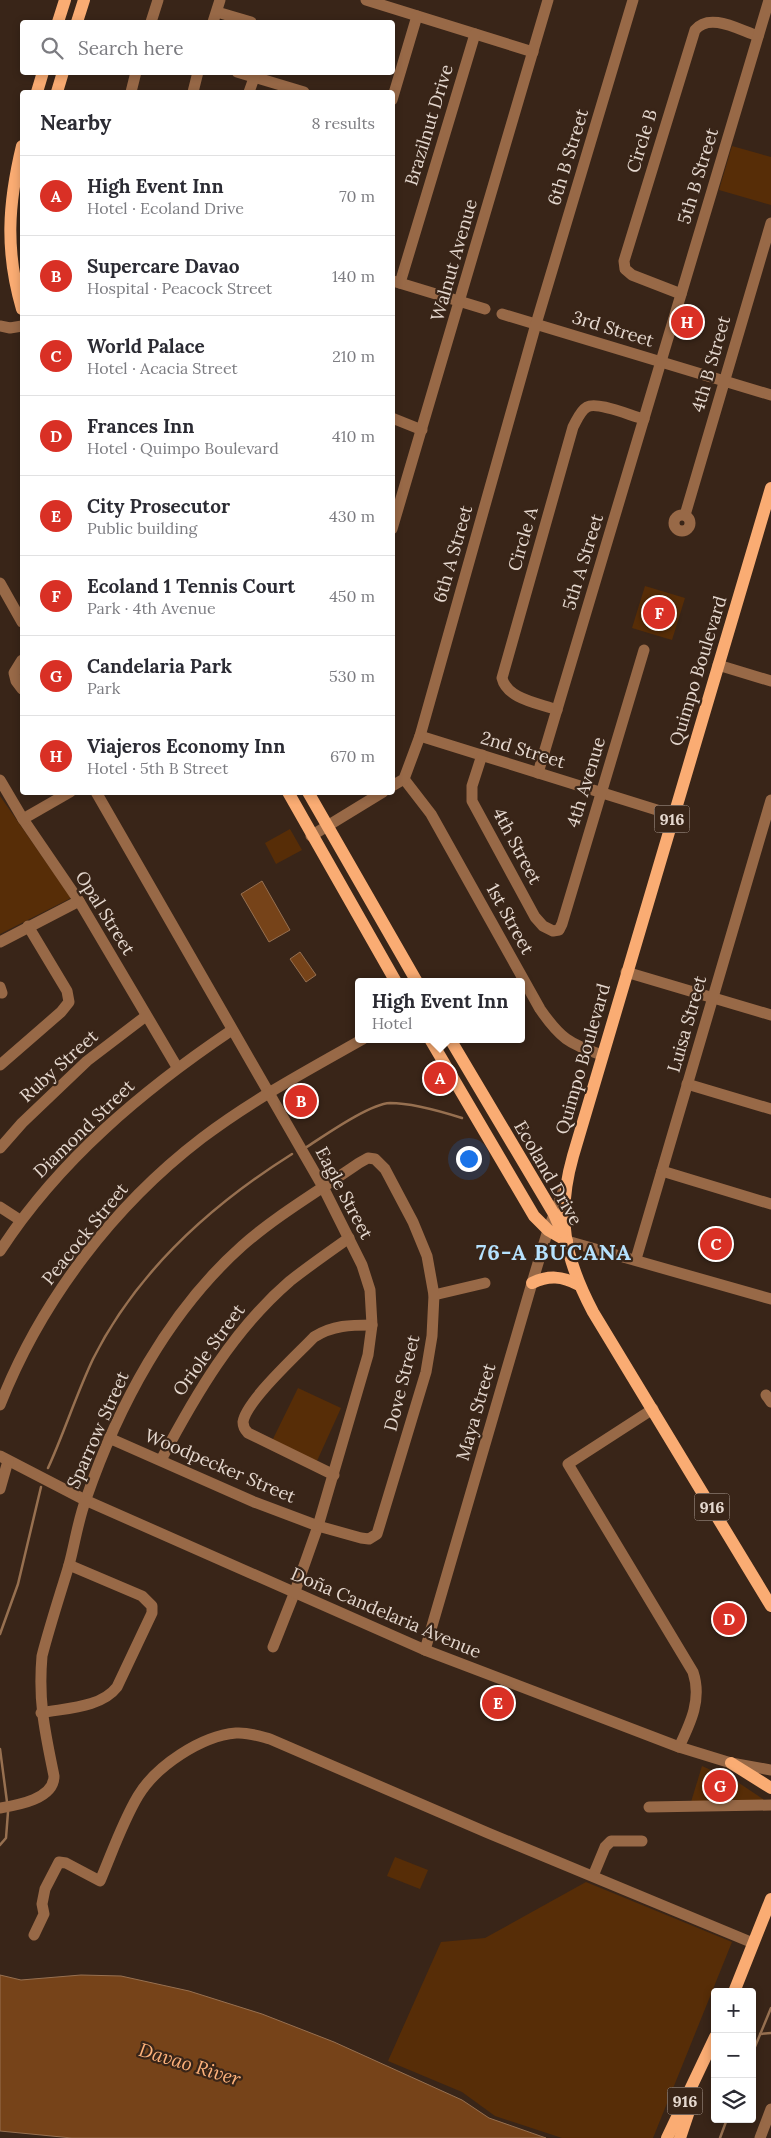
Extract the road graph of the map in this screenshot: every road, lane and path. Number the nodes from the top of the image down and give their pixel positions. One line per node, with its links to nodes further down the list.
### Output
1 (65, 0): 11 (main road)
2 (84, 0): 12 (main road)
3 (158, 0): 13 (street)
4 (220, 0): 10 (street)
5 (366, 0): 9 (street)
6 (548, 0): 17 (street, Walnut Avenue)
7 (633, 0): 40 (street, 6th B Street)
8 (769, 0): 16 (street, 5th B Street)
9 (417, 16): 15 (street); 18 (street)
10 (215, 17): 14 (street)
11 (59, 20)
12 (79, 20)
13 (152, 20)
14 (237, 20)
15 (475, 34): 17 (street); 34 (street, Brazilnut Drive)
16 (758, 36): 35 (street, 5th B Street); 35 (street, Circle B)
17 (533, 52): 37 (street, Walnut Avenue)
18 (397, 66): 31 (street)
19 (42, 75): 25 (main road)
20 (62, 75): 26 (main road)
21 (135, 75): 27 (street)
22 (197, 75): 28 (street)
23 (246, 75): 24 (street)
24 (254, 78): 29 (street); 30 (street)
25 (38, 90)
26 (58, 90)
27 (132, 90)
28 (194, 90)
29 (250, 90)
30 (297, 90)
31 (393, 90)
32 (20, 155): 36 (main road)
33 (771, 223): 44 (street, 4th B Street)
34 (396, 282): 37 (street)
35 (681, 294): 43 (street, 5th B Street)
36 (20, 301)
37 (460, 301): 38 (street); 48 (street, Walnut Avenue)
38 (485, 309)
39 (502, 314): 40 (street, 3rd Street)
40 (536, 324): 43 (street, 3rd Street); 60 (street, 6th A Street)
41 (0, 326): 42 (street)
42 (20, 326)
43 (661, 362): 44 (street, 3rd Street); 47 (street, 5th A Street)
44 (724, 381): 45 (street, 3rd Street); 51 (street, 4th B Street)
45 (771, 395)
46 (395, 419): 48 (street)
47 (644, 419): 59 (street, 5th A Street); 59 (street, Circle A)
48 (422, 430): 50 (street, Walnut Avenue)
49 (771, 488): 56 (main road, Quimpo Boulevard / 916)
50 (396, 507)
51 (685, 515)
52 (0, 583): 53 (street)
53 (20, 618)
54 (644, 650): 66 (street, 4th Avenue)
55 (20, 663): 58 (street)
56 (718, 665): 57 (street); 73 (main road, Quimpo Boulevard / 916)
57 (771, 681)
58 (20, 686)
59 (557, 710): 62 (street, 5th A Street)
60 (420, 736): 61 (street, 2nd Street); 63 (street, 6th A Street)
61 (482, 755): 62 (street, 2nd Street); 78 (street, 4th Street)
62 (538, 773): 66 (street, 2nd Street)
63 (404, 779): 64 (street); 84 (street, 1st Street)
64 (395, 784)
65 (1, 786): 74 (street, Opal Street)
66 (602, 792): 73 (street, 2nd Street); 78 (street, 4th Avenue)
67 (65, 795): 74 (street)
68 (98, 795): 89 (street, Eagle Street)
69 (290, 795): 76 (main road)
70 (310, 795): 75 (main road)
71 (377, 795): 75 (street)
72 (771, 800): 86 (street, Luisa Street)
73 (673, 815): 81 (main road, Quimpo Boulevard / 916)
74 (23, 819): 77 (street, Opal Street)
75 (327, 827): 76 (street); 83 (main road)
76 (312, 836): 82 (main road)
77 (79, 901): 79 (street); 88 (street, Opal Street)
78 (562, 924)
79 (28, 926): 80 (street); 94 (street)
80 (0, 942)
81 (626, 972): 86 (street); 93 (main road, Quimpo Boulevard / 916)
82 (394, 978)
83 (415, 978)
84 (523, 978)
85 (525, 982): 93 (street, 1st Street)
86 (713, 998): 87 (street); 96 (street, Luisa Street)
87 (771, 1015)
88 (146, 1016): 95 (street, Opal Street); 99 (street, Ruby Street)
89 (232, 1030): 95 (street, Diamond Street); 97 (street, Eagle Street)
90 (357, 1043): 97 (street, Peacock Street)
91 (432, 1043): 107 (main road, Ecoland Drive)
92 (452, 1043): 105 (main road, Ecoland Drive)
93 (602, 1055): 101 (main road, Quimpo Boulevard / 916)
94 (0, 1065)
95 (177, 1067): 106 (street, Diamond Street)
96 (688, 1084): 98 (street); 100 (street, Luisa Street)
97 (268, 1092): 102 (street, Eagle Street); 118 (street, Peacock Street)
98 (771, 1109)
99 (0, 1148)
100 (662, 1171): 103 (street); 111 (street, Luisa Street)
101 (565, 1185): 105 (street, Maya Street); 109 (main road, Quimpo Boulevard / 916)
102 (323, 1187): 108 (street, Eagle Street); 115 (street, Dove Street); 120 (street, Sparrow Street)
103 (771, 1204)
104 (0, 1207): 106 (street)
105 (554, 1214): 107 (street, Maya Street); 109 (main road, Ecoland Drive)
106 (20, 1220): 110 (street, Diamond Street)
107 (548, 1230): 109 (main road, Ecoland Drive); 113 (street, Maya Street)
108 (349, 1238): 117 (street, Eagle Street); 122 (street, Oriole Street)
109 (567, 1241): 111 (street); 114 (main road, Quimpo Boulevard / 916)
110 (0, 1252)
111 (636, 1259): 116 (street)
112 (485, 1283): 115 (street)
113 (532, 1283): 114 (main road); 131 (street, Maya Street)
114 (579, 1285): 119 (main road, Quimpo Boulevard / 916)
115 (434, 1295): 126 (street, Dove Street)
116 (771, 1299)
117 (372, 1325): 123 (street, Eagle Street); 123 (street)
118 (0, 1405)
119 (653, 1409): 129 (main road, Quimpo Boulevard / 916); 133 (street)
120 (109, 1438): 122 (street, Woodpecker Street); 125 (street, Sparrow Street)
121 (4, 1459): 124 (street); 125 (street, Doña Candelaria Avenue)
122 (161, 1460): 126 (street, Woodpecker Street)
123 (334, 1475): 126 (street, Eagle Street)
124 (0, 1489)
125 (85, 1500): 127 (street, Sparrow Street); 128 (street, Doña Candelaria Avenue)
126 (318, 1526): 128 (street, Eagle Street)
127 (68, 1565): 132 (street, Sparrow Street); 132 (street)
128 (294, 1594): 130 (street, Eagle Street); 131 (street, Doña Candelaria Avenue)
129 (770, 1600)
130 (273, 1646)
131 (424, 1650): 133 (street, Doña Candelaria Avenue)
132 (41, 1712): 139 (street, Sparrow Street)
133 (679, 1747): 134 (street, Doña Candelaria Avenue)
134 (731, 1763): 135 (street, Doña Candelaria Avenue); 136 (main road)
135 (771, 1770)
136 (771, 1788)
137 (771, 1805): 138 (street)
138 (649, 1807)
139 (0, 1808)
140 (642, 1841): 141 (street)
141 (592, 1876): 143 (street); 144 (street)
142 (771, 1900): 144 (main road)
143 (34, 1935)
144 (753, 1943): 145 (main road)
145 (736, 1988)
146 (711, 2046): 147 (main road, 916)
147 (703, 2064): 149 (main road, 916); 150 (main road, 916)
148 (771, 2109): 151 (street)
149 (667, 2138)
150 (680, 2138)
151 (760, 2138)

